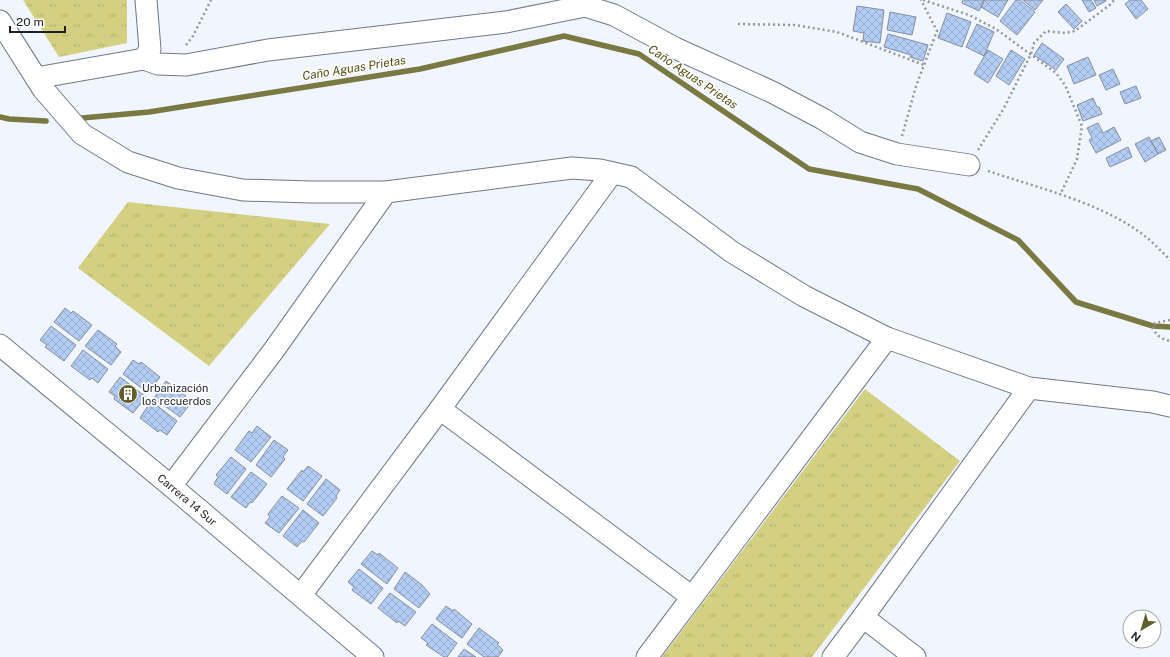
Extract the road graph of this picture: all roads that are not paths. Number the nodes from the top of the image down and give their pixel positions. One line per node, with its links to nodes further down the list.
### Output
1 (146, 0): 3 (street)
2 (0, 21): 4 (street)
3 (144, 59): 4 (street); 5 (street)
4 (36, 78): 7 (street)
5 (969, 165)
6 (612, 172): 7 (street); 8 (street); 12 (street)
7 (386, 192): 13 (street)
8 (886, 338): 10 (street); 15 (street)
9 (0, 345): 13 (street, Carrera 14 Sur)
10 (1029, 388): 11 (street); 16 (street)
11 (1170, 406)
12 (440, 408): 14 (street); 15 (street)
13 (171, 486): 14 (street, Carrera 14 Sur)
14 (301, 595): 17 (street, Carrera 14 Sur)
15 (692, 597): 18 (street)
16 (864, 618): 19 (street); 20 (street)
17 (373, 657)
18 (647, 657)
19 (833, 657)
20 (915, 657)

